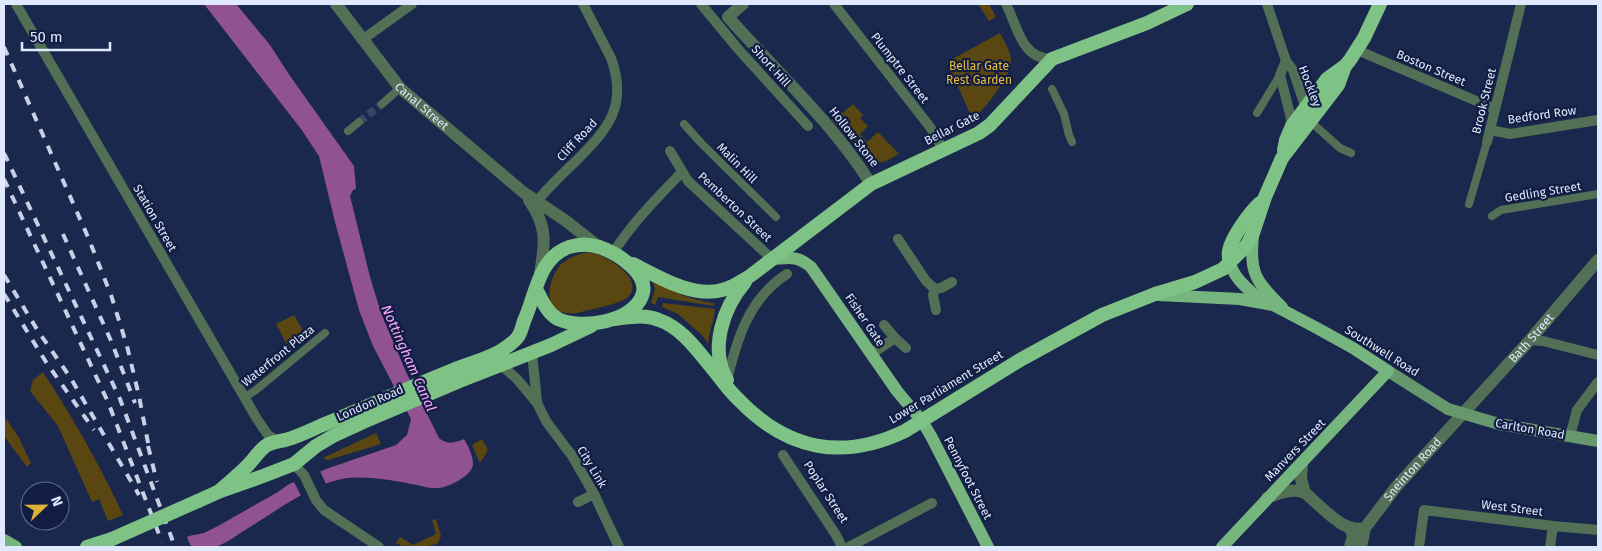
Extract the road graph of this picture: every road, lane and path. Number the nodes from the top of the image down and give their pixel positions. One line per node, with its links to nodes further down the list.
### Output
1 (16, 4): 82 (street, Station Street)
2 (336, 4): 15 (street, Canal Street)
3 (412, 4): 15 (street)
4 (582, 4): 46 (street, Cliff Road)
5 (701, 4): 14 (street, Short Hill)
6 (743, 4): 13 (street)
7 (834, 4): 37 (street, Plumptre Street)
8 (1267, 4): 18 (street, Hockley)
9 (1380, 4): 16 (highway, Lower Parliament Street)
10 (1521, 4): 25 (street, Brook Street)
11 (1010, 5): 17 (street)
12 (1178, 6): 17 (highway)
13 (728, 17): 14 (street); 42 (street, Hollow Stone)
14 (716, 23): 31 (street, Short Hill)
15 (362, 40): 21 (street, Canal Street)
16 (1356, 50): 19 (highway, Lower Parliament Street); 25 (street, Boston Street)
17 (1052, 59): 37 (highway, Bellar Gate)
18 (1286, 62): 20 (street, Hockley); 24 (street, Hockley)
19 (1345, 66): 24 (highway, Lower Parliament Street); 28 (highway, Lower Parliament Street)
20 (1280, 76): 26 (street); 32 (street, Hockley)
21 (400, 88): 23 (street); 43 (street, Canal Street)
22 (1052, 89): 35 (street)
23 (382, 104)
24 (1306, 107): 28 (street, Hockley); 32 (highway, Lower Parliament Street)
25 (1495, 109): 33 (street, Brook Street)
26 (1257, 113)
27 (1598, 120): 33 (street, Bedford Row)
28 (1310, 121): 39 (street); 40 (highway, Lower Parliament Street)
29 (359, 122): 34 (street)
30 (684, 124): 49 (street, Malin Hill)
31 (808, 126)
32 (1292, 126): 40 (highway, Lower Parliament Street)
33 (1490, 130): 36 (street, Brook Street)
34 (348, 131)
35 (1072, 142)
36 (1487, 142): 47 (street, Brook Street)
37 (943, 149): 42 (highway, Bellar Gate)
38 (670, 151): 41 (street, Pemberton Street)
39 (1351, 153)
40 (1282, 158): 45 (highway, Lower Parliament Street)
41 (682, 172): 53 (street, Pemberton Street); 54 (street, Pemberton Street)
42 (871, 184): 54 (highway, Hollow Stone)
43 (522, 192): 46 (street, Canal Street); 57 (street, Canal Street)
44 (1598, 194): 48 (street, Gedling Street)
45 (1265, 197): 50 (highway, Lower Parliament Street); 56 (highway)
46 (536, 202): 52 (street, Canal Street)
47 (1469, 204)
48 (1492, 216)
49 (776, 217)
50 (1253, 233): 56 (highway, Lower Parliament Street); 66 (main road, Southwell Road)
51 (898, 239): 62 (street)
52 (599, 247): 53 (highway); 57 (highway)
53 (616, 255): 59 (highway); 67 (highway)
54 (772, 259): 59 (highway); 75 (main road, Fisher Gate)
55 (1598, 260): 72 (street, Bath Street)
56 (1230, 263): 63 (highway, Lower Parliament Street); 64 (main road)
57 (540, 274): 61 (highway)
58 (787, 274): 79 (street)
59 (750, 276): 79 (highway)
60 (952, 282): 62 (street)
61 (536, 289): 68 (highway); 81 (highway, London Road)
62 (935, 289): 65 (street)
63 (1155, 294): 64 (main road, Southwell Road); 87 (highway, Lower Parliament Street)
64 (1264, 303): 66 (main road, Southwell Road)
65 (936, 310)
66 (1286, 311): 78 (main road, Southwell Road)
67 (614, 319): 68 (highway); 83 (highway, Lower Parliament Street)
68 (594, 324): 74 (highway, London Road)
69 (884, 324): 71 (street)
70 (325, 333): 82 (street, Waterfront Plaza)
71 (895, 338): 73 (street); 75 (street)
72 (1530, 340): 76 (street); 86 (street, Bath Street)
73 (906, 348)
74 (532, 353): 77 (highway, London Road); 84 (street, City Link)
75 (871, 354): 87 (main road, Fisher Gate)
76 (1598, 355)
77 (501, 365): 81 (highway, London Road); 84 (street, City Link)
78 (1388, 371): 86 (main road, Southwell Road); 92 (main road, Manvers Street)
79 (728, 380): 83 (highway)
80 (1598, 382): 88 (street)
81 (417, 392): 85 (highway, London Road)
82 (245, 397): 89 (street, Station Street)
83 (739, 400): 87 (highway, Lower Parliament Street)
84 (537, 402): 96 (street, City Link)
85 (391, 403): 89 (highway, London Road); 93 (highway, London Road)
86 (1463, 414): 88 (main road, Carlton Road); 102 (street, Sneinton Road)
87 (922, 421): 111 (main road, Pennyfoot Street)
88 (1570, 436): 90 (main road, Carlton Road)
89 (277, 441): 94 (highway, London Road)
90 (1598, 441)
91 (783, 455): 109 (street, Poplar Street)
92 (1302, 463): 95 (street); 97 (main road, Manvers Street)
93 (294, 464): 94 (highway, London Road); 107 (street)
94 (218, 492): 106 (highway, London Road, bridge)
95 (1305, 493): 97 (street); 101 (street)
96 (594, 494): 98 (street); 108 (street, City Link)
97 (1267, 498): 112 (main road, Manvers Street)
98 (578, 502)
99 (932, 503): 110 (street)
100 (1553, 526): 103 (street, West Street); 115 (street, West Street); 116 (street)
101 (1350, 528): 102 (street); 113 (street)
102 (1365, 528): 114 (street, Sneinton Road)
103 (1598, 530)
104 (4, 540): 105 (main road)
105 (16, 547)
106 (87, 547)
107 (379, 547)
108 (619, 547)
109 (842, 547)
110 (849, 547)
111 (988, 547)
112 (1222, 547)
113 (1350, 547)
114 (1361, 547)
115 (1419, 547)
116 (1550, 547)

